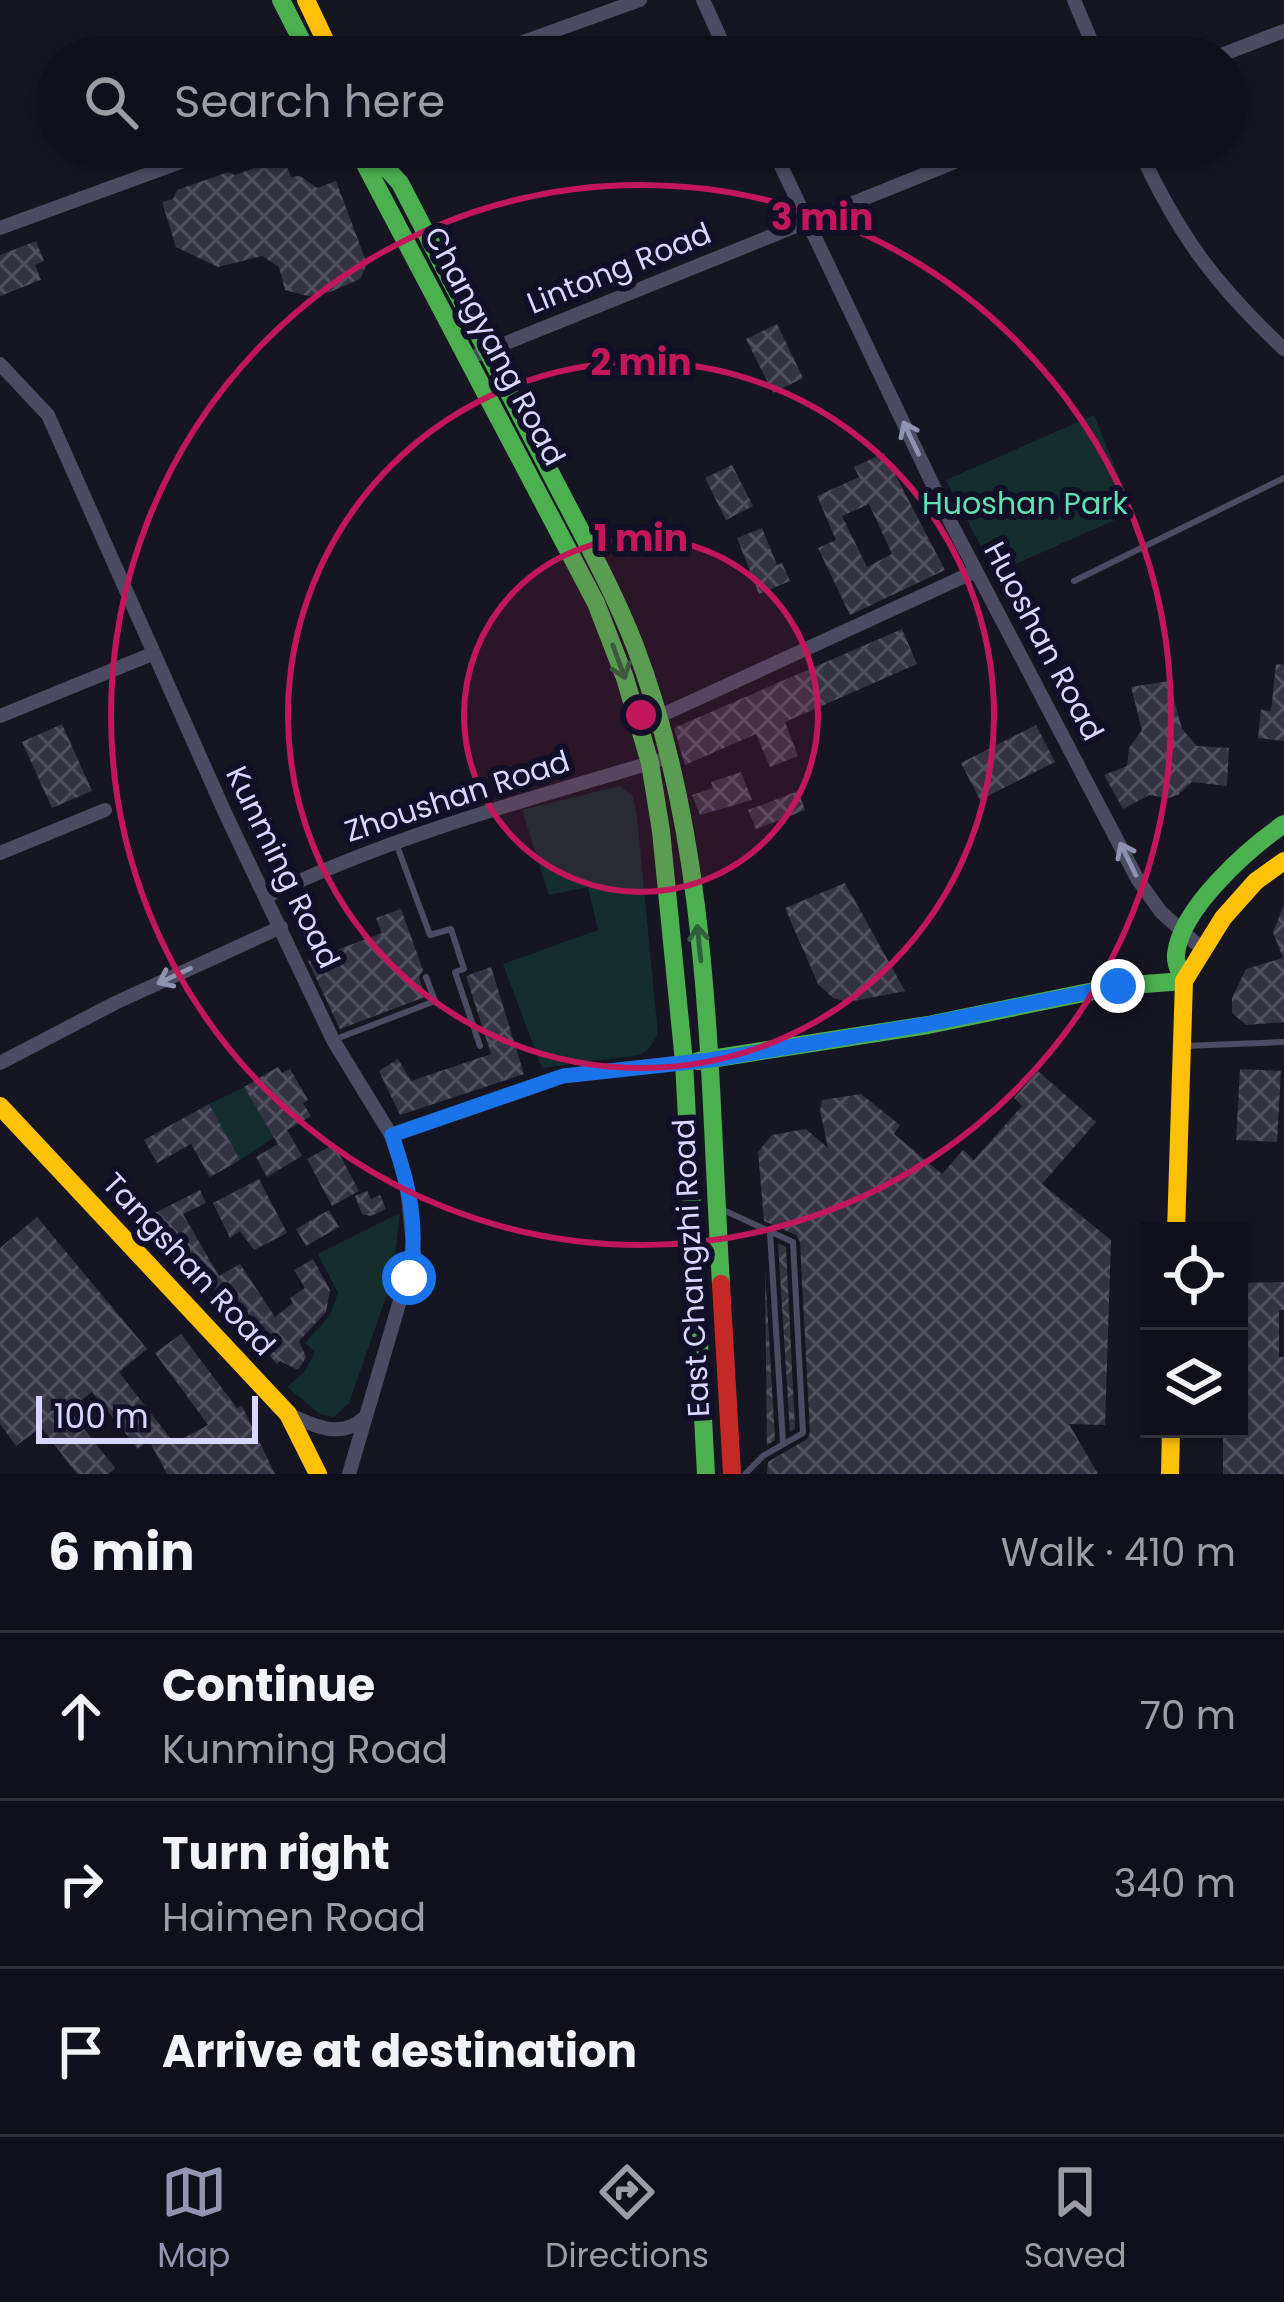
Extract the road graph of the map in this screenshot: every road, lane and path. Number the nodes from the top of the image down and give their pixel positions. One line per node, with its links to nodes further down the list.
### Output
1 (281, 0): 7 (main road)
2 (306, 0): 8 (main road)
3 (640, 0): 9 (street)
4 (703, 0): 10 (street)
5 (1074, 0): 11 (street)
6 (1284, 31): 12 (street)
7 (299, 36)
8 (323, 36)
9 (540, 36)
10 (719, 36)
11 (1089, 36)
12 (1248, 45)
13 (164, 168): 20 (street)
14 (368, 168): 22 (main road, Changyang Road)
15 (386, 168): 22 (main road, Changyang Road)
16 (782, 168): 19 (street, Huoshan Road)
17 (940, 168): 19 (street, Lintong Road)
18 (1149, 168): 21 (street)
19 (807, 221): 22 (street, Lintong Road); 25 (street, Huoshan Road, one-way to 19)
20 (0, 228)
21 (1284, 349)
22 (476, 355): 29 (main road, Changyang Road)
23 (0, 364): 27 (street, Kunming Road)
24 (1284, 478): 26 (lane)
25 (976, 571): 29 (street); 38 (street, Huoshan Road, one-way to 25)
26 (1074, 581)
27 (152, 654): 28 (street); 36 (street, Kunming Road)
28 (0, 716)
29 (648, 722): 30 (main road, Changyang Road)
30 (660, 760): 33 (street, Zhoushan Road); 46 (main road, Changyang Road, one-way to 30); 47 (main road, Changyang Road)
31 (105, 810): 34 (street)
32 (1284, 824): 38 (main road)
33 (396, 843): 36 (street, Zhoushan Road); 44 (lane)
34 (0, 853)
35 (1284, 860): 39 (main road)
36 (265, 897): 37 (street, Kunming Road)
37 (281, 927): 42 (street, Kunming Road); 48 (street, one-way to 48)
38 (1182, 932): 39 (street, Huoshan Road); 41 (main road)
39 (1202, 948): 41 (main road)
40 (426, 977): 42 (lane)
41 (1184, 981): 45 (main road); 46 (main road)
42 (333, 1040): 50 (street, Kunming Road)
43 (1284, 1042): 45 (lane)
44 (481, 1046)
45 (1181, 1046): 52 (main road)
46 (710, 1060): 47 (main road); 51 (main road, East Changzhi Road)
47 (684, 1062): 50 (street); 60 (main road, East Changzhi Road)
48 (0, 1063)
49 (0, 1106): 54 (main road, Tangshan Road)
50 (392, 1135): 55 (street, Kunming Road)
51 (718, 1207): 53 (lane); 61 (main road, East Changzhi Road)
52 (1177, 1222)
53 (770, 1232): 57 (lane); 57 (lane)
54 (288, 1414): 55 (street); 58 (main road, Tangshan Road)
55 (367, 1415): 59 (street, Kunming Road)
56 (1171, 1438): 63 (main road)
57 (783, 1443): 62 (lane)
58 (318, 1474)
59 (350, 1474)
60 (706, 1474)
61 (732, 1474)
62 (745, 1474)
63 (1170, 1474)

